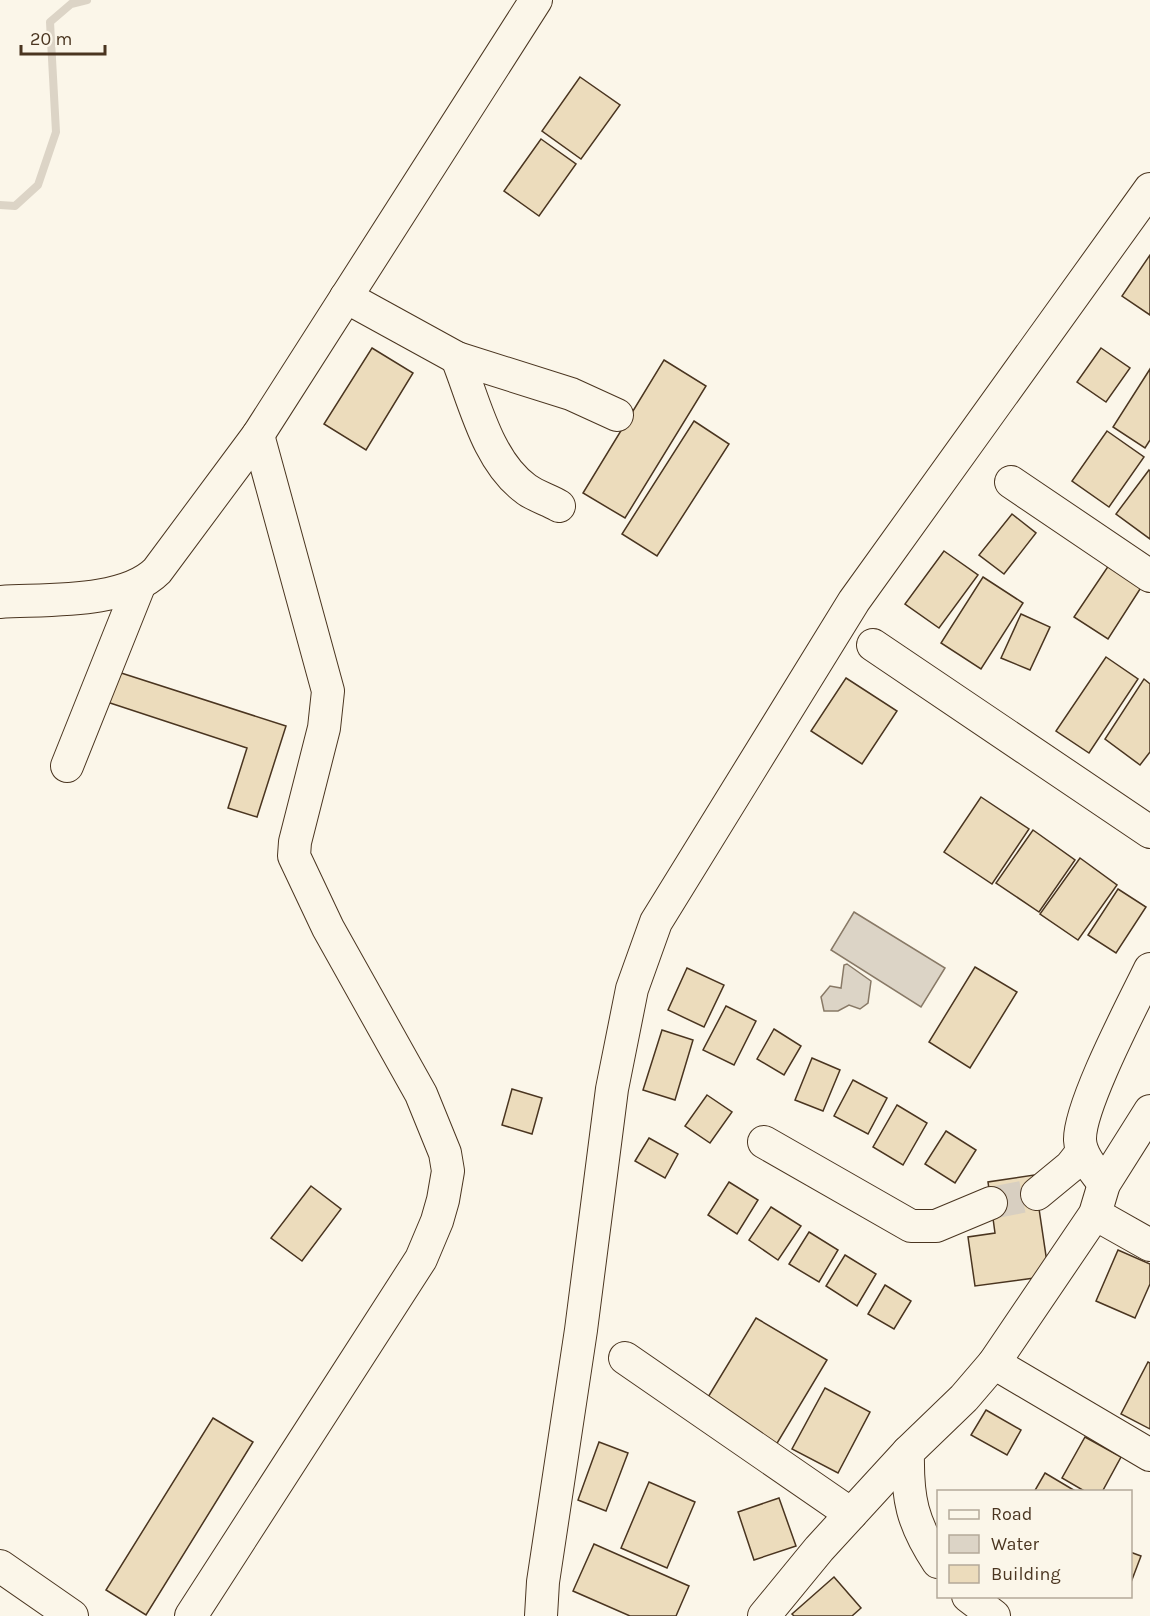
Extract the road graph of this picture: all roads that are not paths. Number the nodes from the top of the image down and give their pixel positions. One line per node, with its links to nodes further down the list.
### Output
1 (536, 0): 3 (street)
2 (1150, 189): 34 (street)
3 (346, 297): 4 (street); 6 (street)
4 (457, 358): 5 (street); 8 (street)
5 (617, 415)
6 (258, 435): 10 (street); 33 (street)
7 (1011, 482): 9 (street)
8 (559, 506)
9 (1150, 576)
10 (138, 586): 11 (street); 13 (street)
11 (0, 602)
12 (873, 645): 14 (street)
13 (67, 766)
14 (1150, 832)
15 (1150, 969): 18 (street)
16 (1150, 1111): 19 (street)
17 (764, 1142): 21 (street)
18 (1082, 1152): 19 (street); 20 (street)
19 (1104, 1184): 22 (street)
20 (1037, 1194)
21 (991, 1203)
22 (1095, 1214): 23 (street); 25 (street)
23 (1150, 1245)
24 (625, 1358): 28 (street)
25 (994, 1364): 26 (street); 27 (street)
26 (908, 1452): 28 (street); 29 (street)
27 (1150, 1455)
28 (851, 1514): 35 (street)
29 (937, 1559)
30 (0, 1566): 32 (street)
31 (971, 1598): 36 (street)
32 (72, 1616)
33 (191, 1616)
34 (541, 1616)
35 (764, 1616)
36 (994, 1616)

